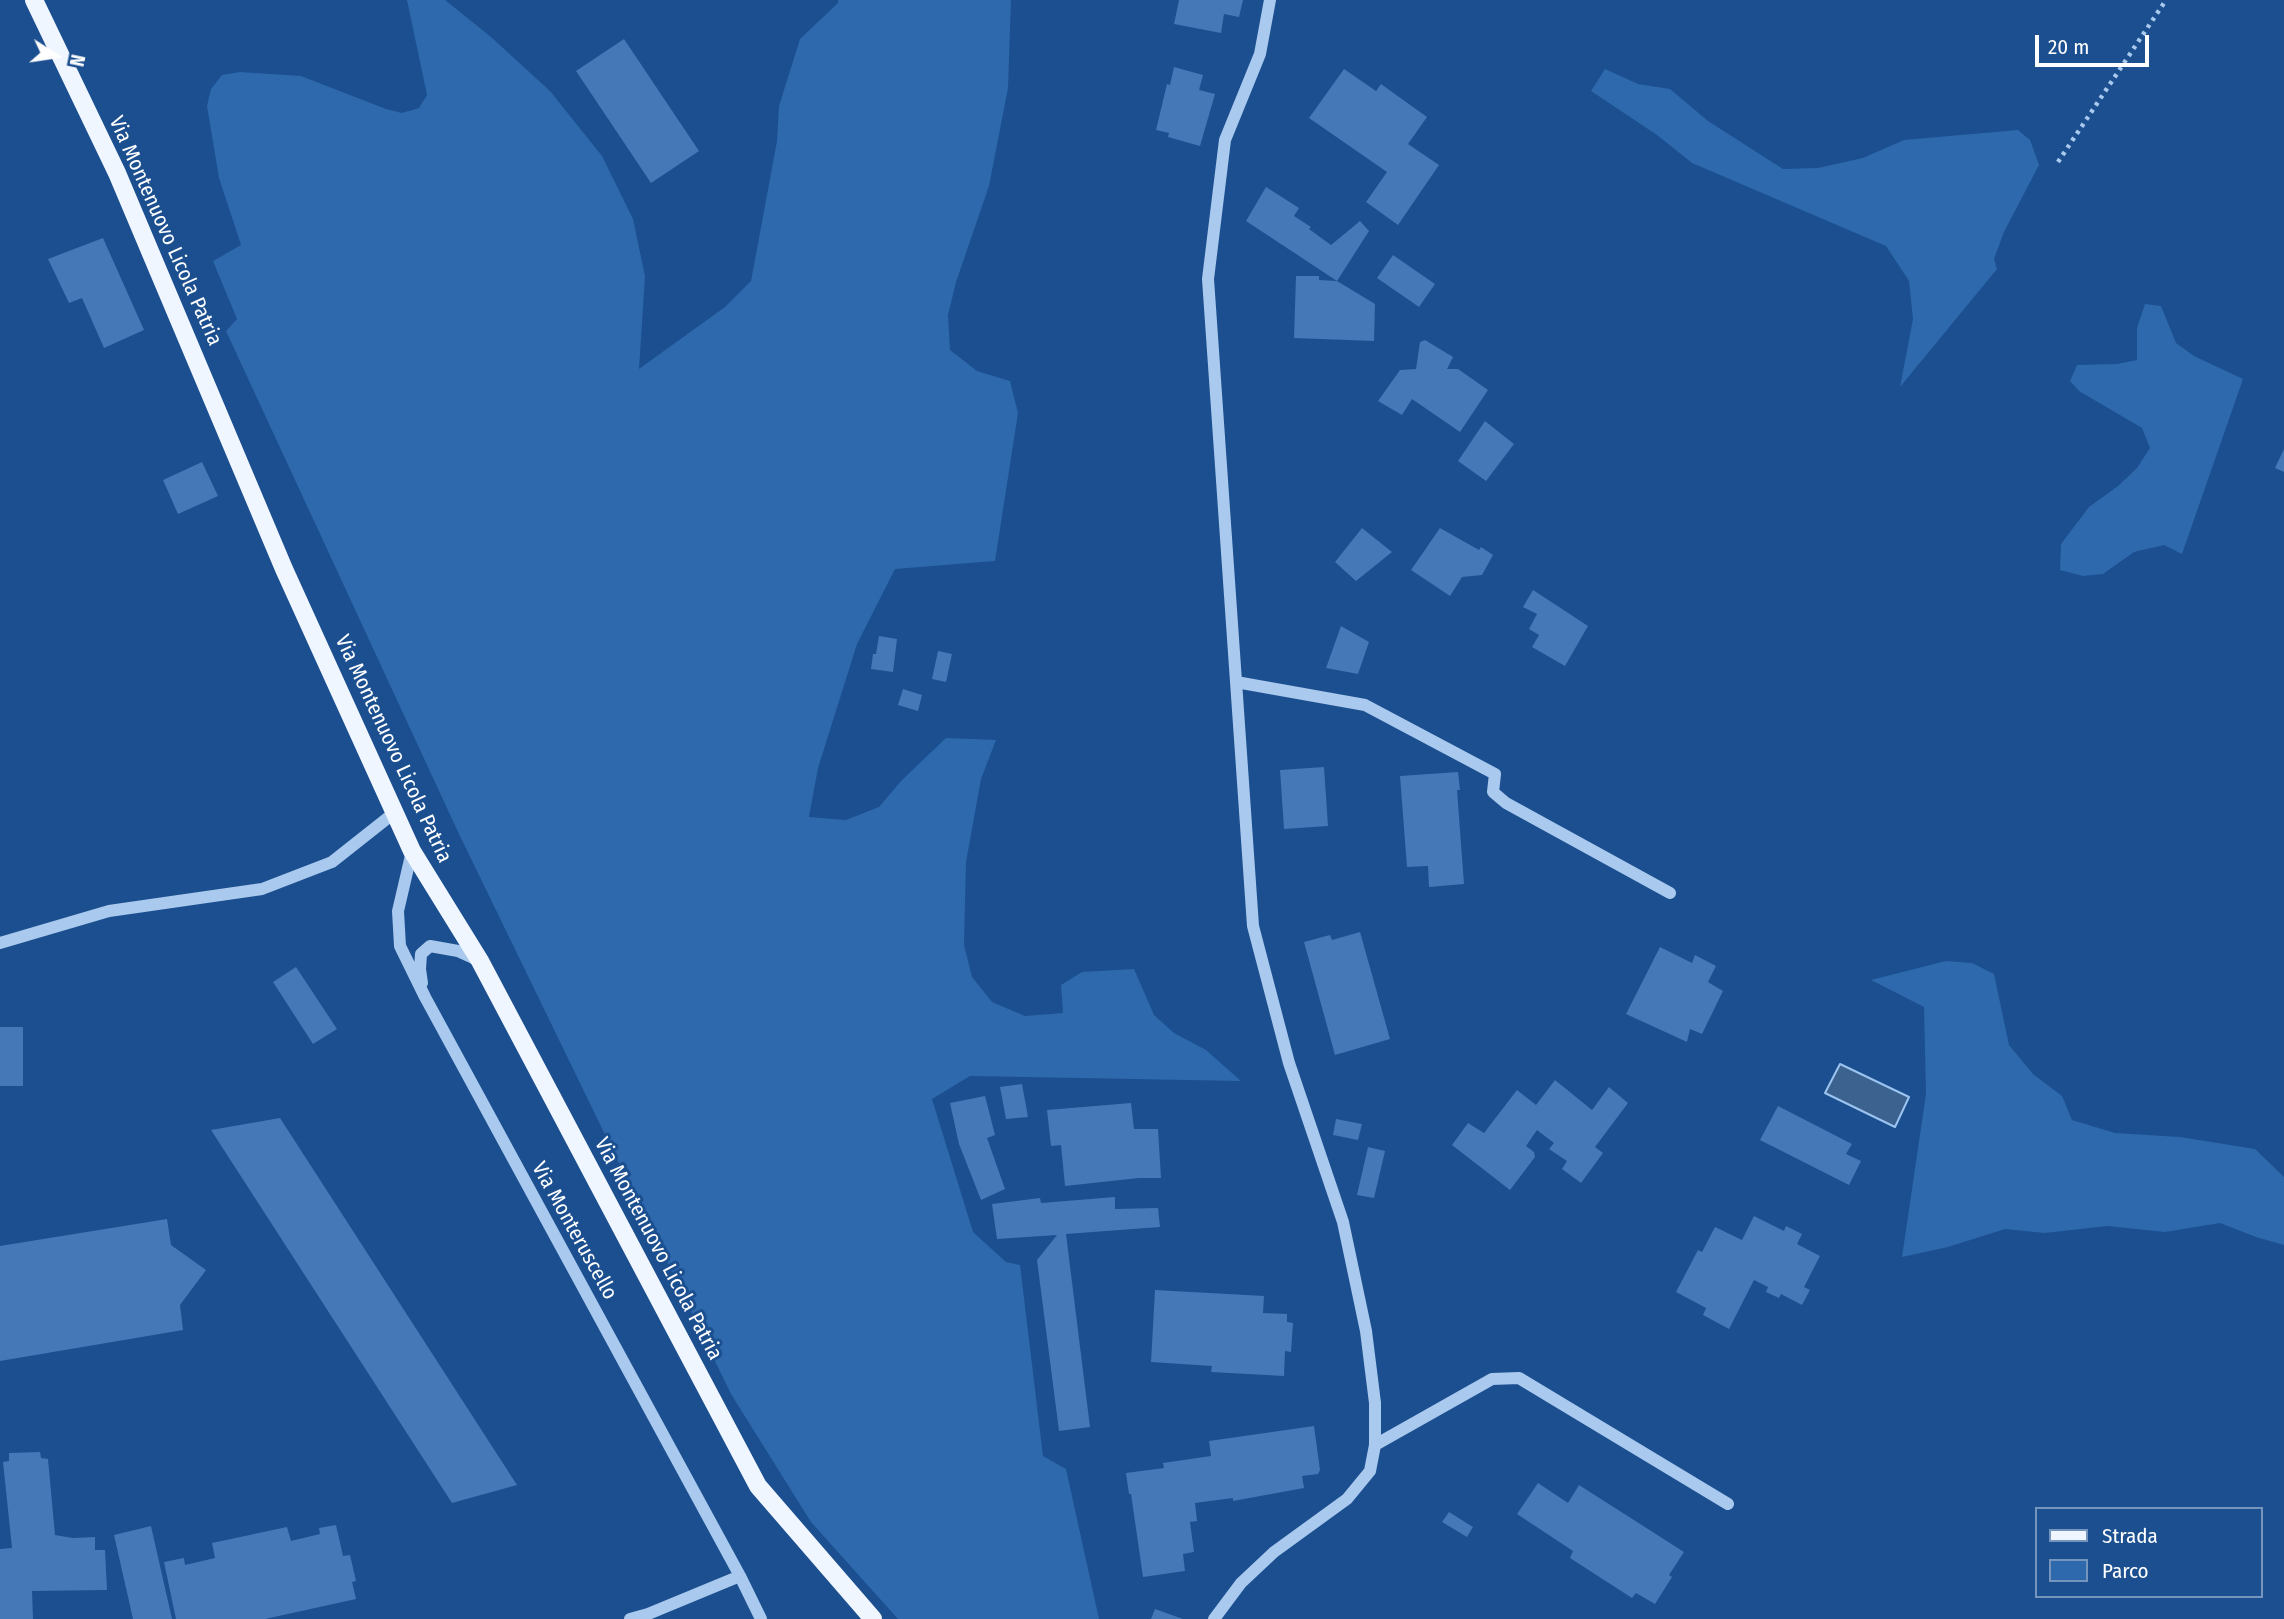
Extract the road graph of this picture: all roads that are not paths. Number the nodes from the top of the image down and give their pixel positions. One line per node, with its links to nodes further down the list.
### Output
1 (34, 0): 4 (main road, Via Montenuovo Licola Patria)
2 (1270, 0): 3 (street)
3 (1236, 682): 6 (street); 10 (street)
4 (394, 813): 5 (main road, Via Montenuovo Licola Patria); 7 (street)
5 (412, 851): 8 (main road, Via Montenuovo Licola Patria); 9 (street, Via Monteruscello)
6 (1670, 893)
7 (0, 943)
8 (480, 961): 9 (street); 15 (main road, Via Montenuovo Licola Patria)
9 (425, 997): 12 (street, Via Monteruscello)
10 (1375, 1445): 11 (street); 16 (street)
11 (1728, 1504)
12 (740, 1576): 13 (street); 14 (street, Via Monteruscello)
13 (630, 1619)
14 (761, 1619)
15 (873, 1619)
16 (1214, 1619)

